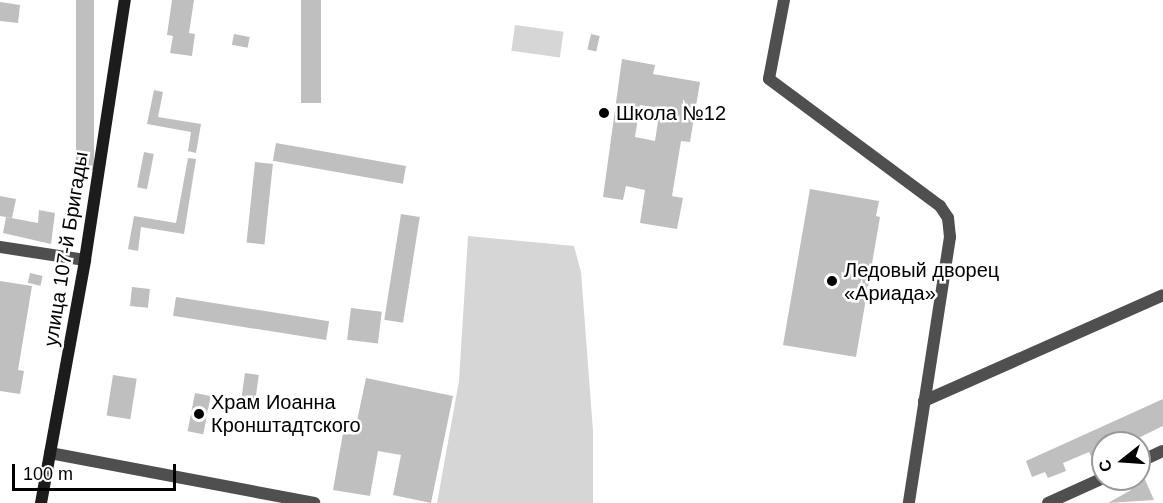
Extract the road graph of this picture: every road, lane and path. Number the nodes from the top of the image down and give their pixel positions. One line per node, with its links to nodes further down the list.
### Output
1 (125, 0): 4 (main road, улица 107-й Бригады)
2 (784, 0): 6 (street)
3 (0, 247): 4 (street)
4 (85, 260): 7 (main road, улица 107-й Бригады)
5 (1163, 295): 6 (street)
6 (924, 401): 11 (street)
7 (50, 453): 9 (main road, улица 107-й Бригады); 10 (street)
8 (1091, 483): 12 (street)
9 (41, 503)
10 (314, 503)
11 (909, 503)
12 (1048, 503)

